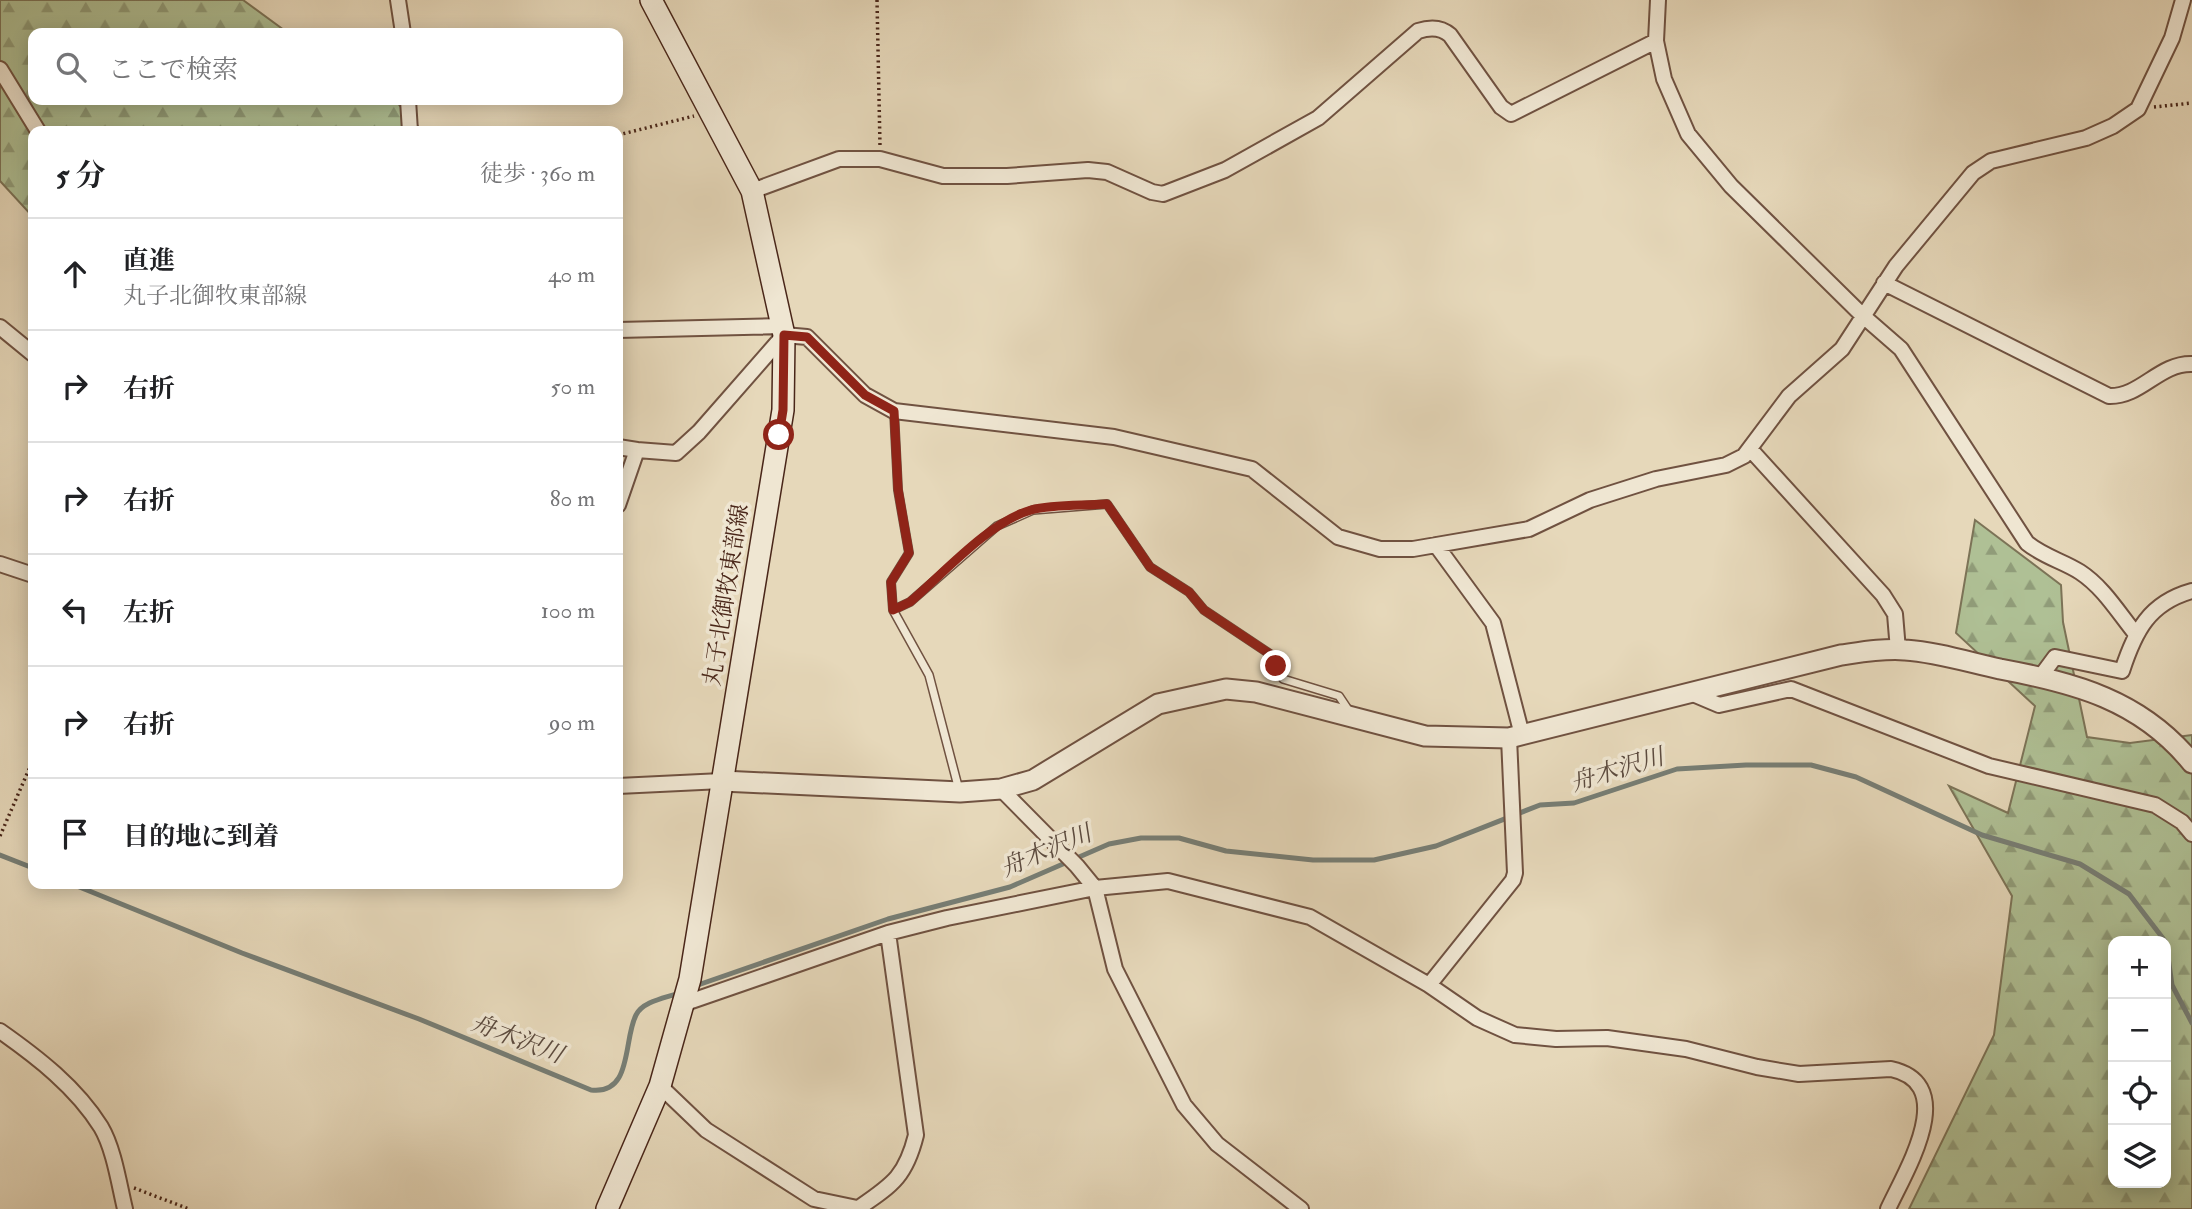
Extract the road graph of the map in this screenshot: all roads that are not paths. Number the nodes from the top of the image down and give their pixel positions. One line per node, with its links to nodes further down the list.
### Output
1 (398, 0): 5 (street)
2 (651, 0): 11 (main road, 丸子北御牧東部線)
3 (1658, 0): 6 (street)
4 (2183, 0): 12 (street)
5 (402, 28)
6 (1656, 41): 11 (street); 13 (street)
7 (0, 69): 9 (street)
8 (408, 105): 10 (street)
9 (35, 126)
10 (410, 126)
11 (752, 191): 16 (main road, 丸子北御牧東部線)
12 (1884, 283): 13 (street); 18 (street)
13 (1863, 315): 22 (street); 29 (street)
14 (0, 327): 17 (street)
15 (623, 330): 16 (street)
16 (783, 331): 19 (street); 21 (street); 36 (main road, 丸子北御牧東部線)
17 (28, 350)
18 (2192, 365)
19 (894, 411): 24 (street); 28 (lane)
20 (623, 448): 21 (street)
21 (637, 450): 23 (street)
22 (1751, 450): 24 (street); 30 (street)
23 (623, 491)
24 (1436, 545): 34 (street)
25 (0, 564): 26 (street)
26 (28, 573)
27 (2192, 590): 29 (street)
28 (893, 610): 33 (lane); 39 (lane)
29 (2135, 633): 31 (street)
30 (1898, 650): 31 (street); 32 (street)
31 (2041, 676): 35 (street)
32 (1693, 694): 34 (street); 40 (street)
33 (1351, 714): 34 (street); 38 (street)
34 (1516, 737): 43 (street)
35 (2192, 763)
36 (722, 781): 37 (street); 39 (street); 44 (main road, 丸子北御牧東部線)
37 (623, 786)
38 (1001, 789): 39 (street); 41 (street)
39 (960, 792)
40 (2192, 834)
41 (1095, 888): 42 (street); 43 (street); 50 (street)
42 (888, 933): 44 (street); 47 (street)
43 (1429, 985): 51 (street)
44 (683, 1004): 46 (main road, 丸子北御牧東部線)
45 (0, 1031): 48 (street)
46 (660, 1086): 47 (street); 49 (main road, 丸子北御牧東部線)
47 (861, 1208)
48 (125, 1209)
49 (607, 1209)
50 (1301, 1209)
51 (1888, 1209)

